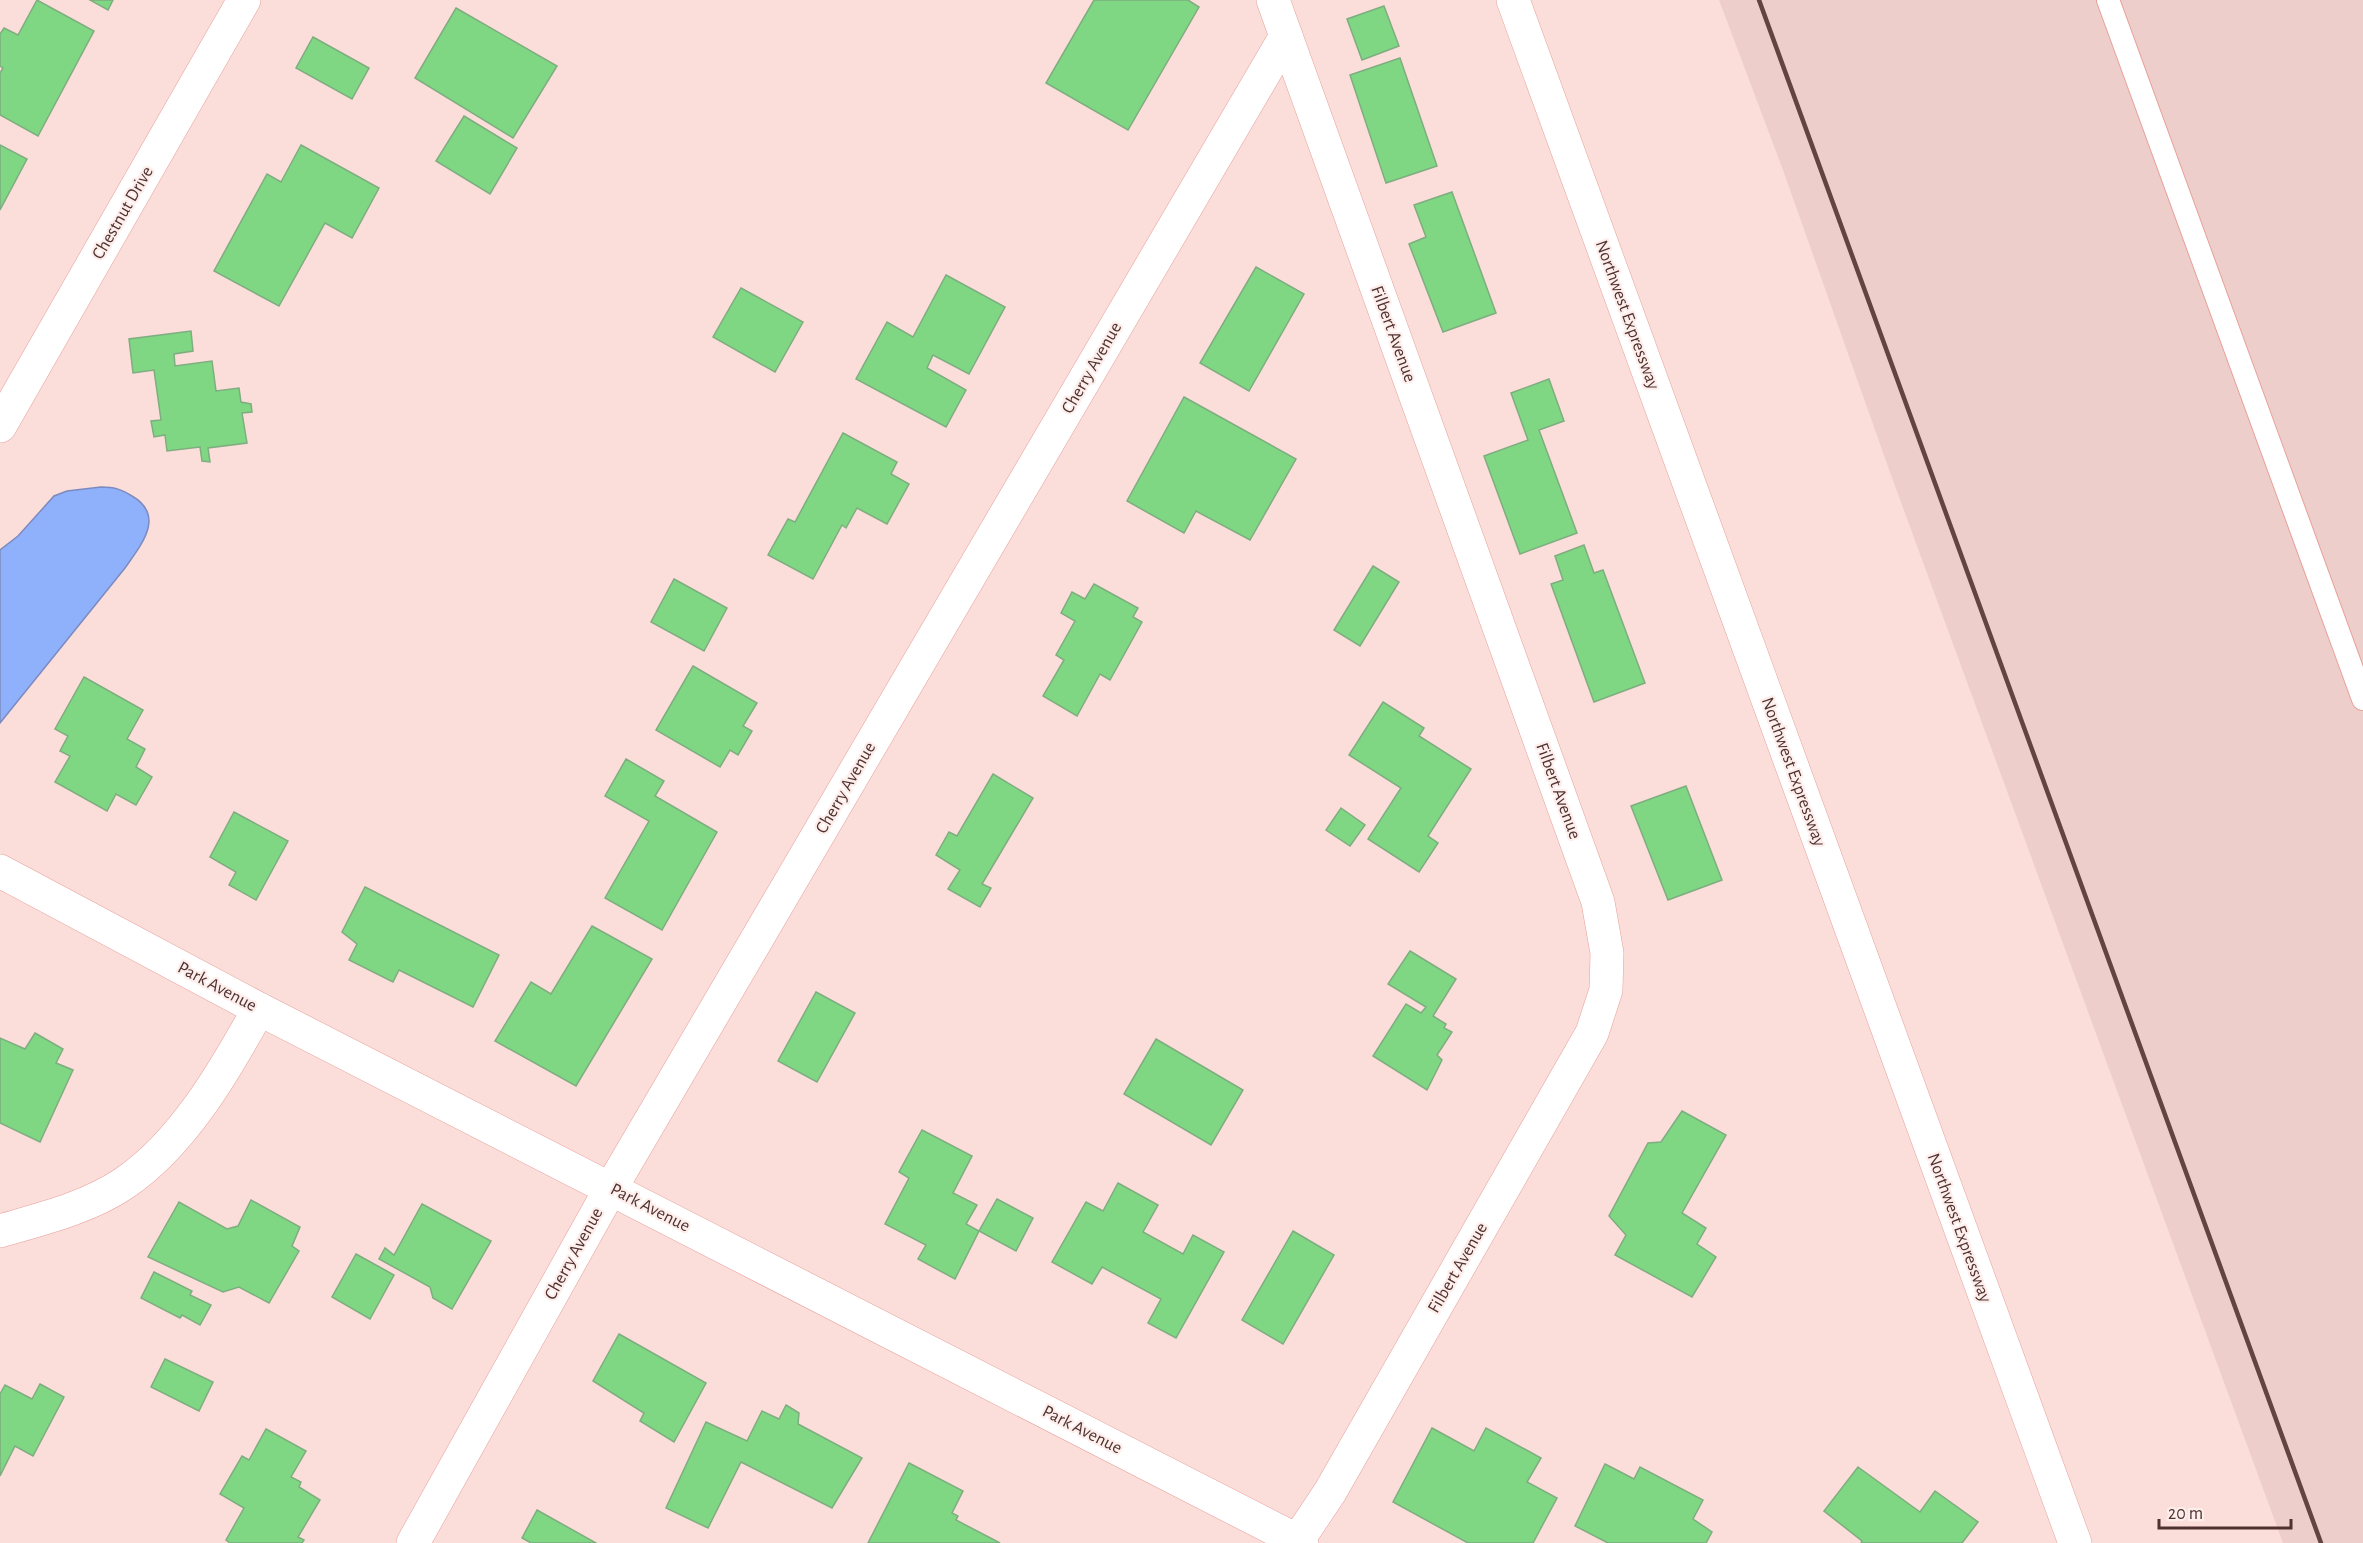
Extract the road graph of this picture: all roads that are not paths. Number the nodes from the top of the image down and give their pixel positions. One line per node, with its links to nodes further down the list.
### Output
1 (244, 0): 6 (street, Chestnut Drive)
2 (1273, 0): 5 (street, Filbert Avenue)
3 (1513, 0): 14 (street, Northwest Expressway)
4 (2108, 0): 7 (lane)
5 (1286, 36): 10 (street, Cherry Avenue); 12 (street, Filbert Avenue)
6 (0, 426)
7 (2363, 699)
8 (0, 870): 9 (street, Park Avenue)
9 (259, 1009): 10 (street, Park Avenue); 11 (street)
10 (611, 1188): 12 (street, Park Avenue); 13 (street, Cherry Avenue)
11 (0, 1231)
12 (1298, 1542)
13 (412, 1543)
14 (2075, 1543)

